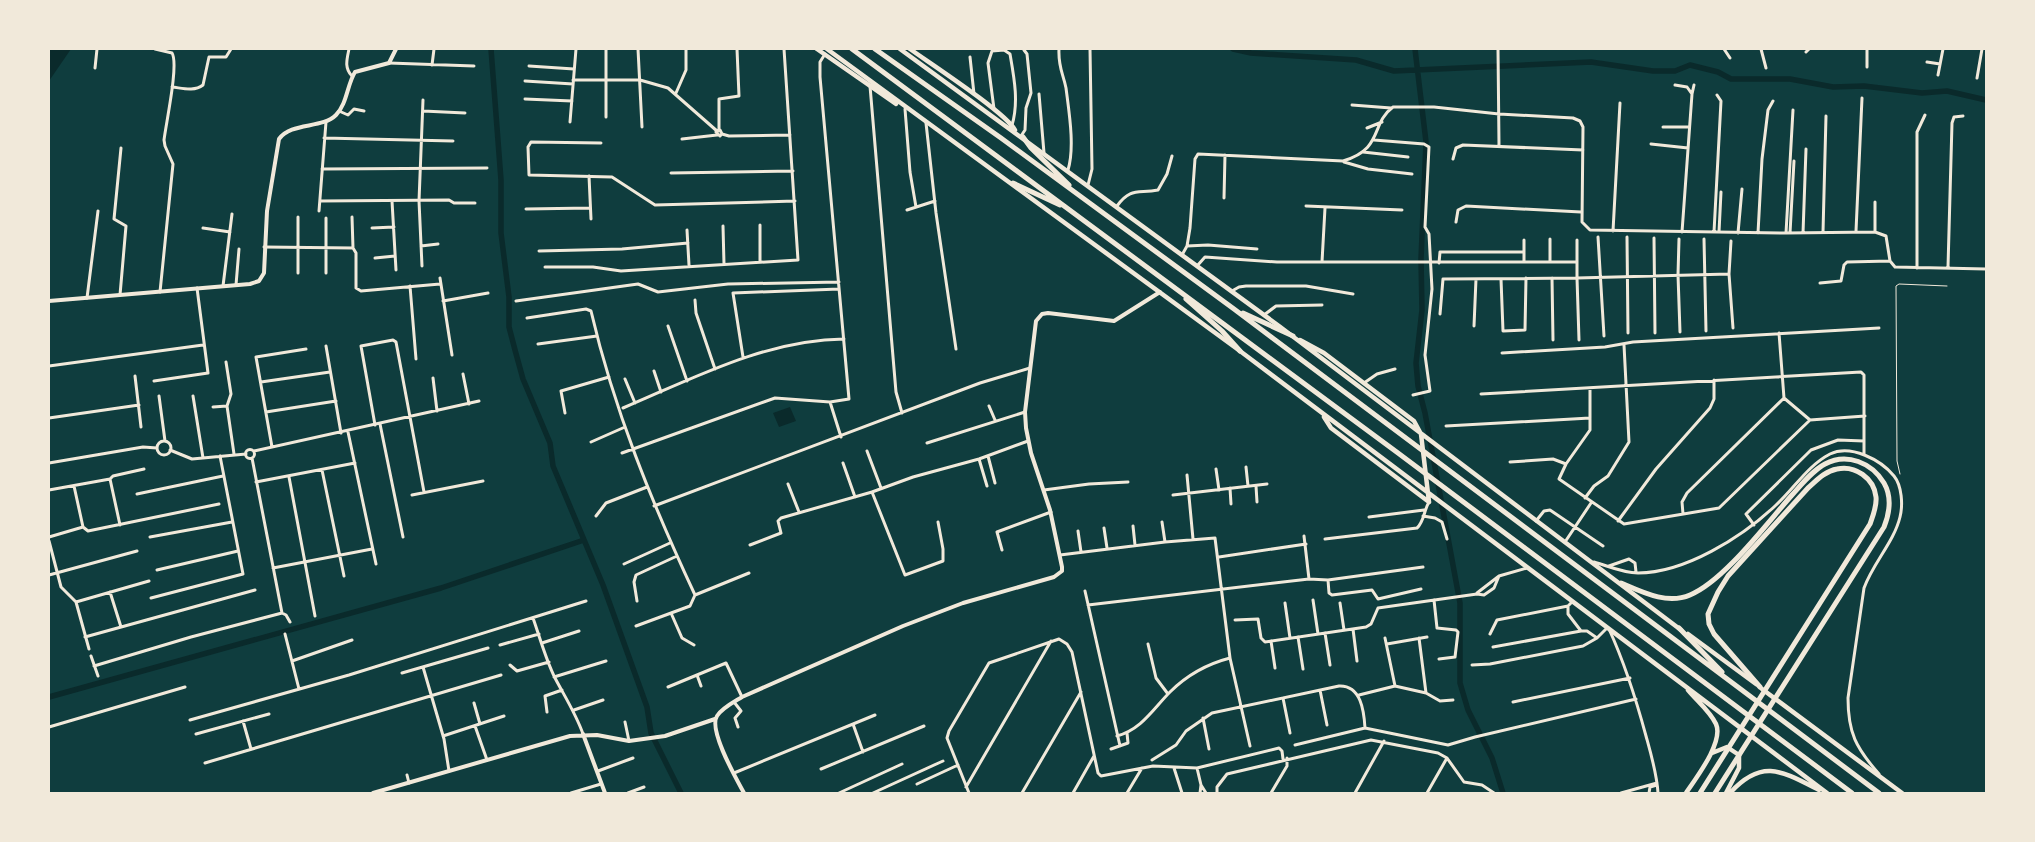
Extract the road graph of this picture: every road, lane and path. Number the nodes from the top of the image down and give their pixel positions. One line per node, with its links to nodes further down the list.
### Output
1 (98, 49): 40 (street)
2 (155, 49): 30 (street)
3 (176, 49): 30 (street)
4 (231, 49): 53 (street)
5 (349, 49): 44 (street)
6 (396, 49): 34 (street)
7 (434, 49): 36 (street)
8 (576, 49): 42 (street)
9 (606, 49): 46 (street)
10 (638, 49): 47 (street)
11 (686, 49): 54 (street)
12 (737, 49): 89 (street)
13 (784, 49): 91 (street)
14 (817, 49): 29 (main road)
15 (827, 49): 76 (main road)
16 (852, 49): 144 (main road)
17 (875, 49): 124 (main road)
18 (900, 49): 28 (main road)
19 (1059, 49): 116 (street)
20 (1090, 49): 122 (street)
21 (1498, 49): 74 (street)
22 (1724, 49): 32 (street)
23 (1761, 49): 41 (street)
24 (1867, 49): 39 (street)
25 (1943, 49): 35 (street)
26 (1982, 49): 45 (street)
27 (1024, 50): 92 (street)
28 (908, 51): 57 (main road); 90 (main road)
29 (825, 54): 52 (main road); 223 (street)
30 (174, 56): 53 (street)
31 (970, 57): 57 (street)
32 (1730, 58)
33 (1927, 62): 35 (street)
34 (389, 63): 36 (street); 44 (street)
35 (1940, 64): 43 (street)
36 (432, 65): 37 (street)
37 (474, 66)
38 (529, 66): 42 (street)
39 (1867, 67)
40 (95, 68)
41 (1766, 68)
42 (574, 69): 49 (street)
43 (1938, 75)
44 (352, 76): 70 (street)
45 (1977, 78)
46 (606, 80): 47 (street); 49 (street); 79 (street)
47 (640, 80): 54 (street); 86 (street)
48 (525, 81): 49 (street)
49 (573, 82): 62 (street)
50 (1694, 84): 56 (street)
51 (1675, 85): 56 (street)
52 (870, 86): 67 (main road); 315 (street)
53 (172, 87): 233 (street)
54 (676, 94): 89 (street)
55 (1039, 94): 106 (street)
56 (1692, 94): 88 (street)
57 (973, 95): 68 (main road)
58 (1717, 95): 161 (street)
59 (1862, 98): 164 (street)
60 (525, 99): 62 (street)
61 (423, 100): 72 (street)
62 (572, 101): 81 (street)
63 (1773, 101): 167 (street)
64 (1620, 103): 158 (street)
65 (1352, 105): 66 (street)
66 (1390, 108): 74 (street); 82 (street)
67 (905, 109): 76 (main road); 136 (street)
68 (994, 110): 84 (main road); 84 (street)
69 (1793, 110): 168 (street)
70 (339, 111): 71 (street); 80 (street)
71 (364, 111)
72 (423, 111): 73 (street); 96 (street)
73 (465, 113)
74 (1500, 114): 100 (street); 104 (street)
75 (1925, 115): 206 (street)
76 (916, 116): 83 (main road)
77 (1826, 116): 163 (street)
78 (1963, 116): 205 (street)
79 (606, 117)
80 (326, 122): 93 (street); 182 (street)
81 (570, 122)
82 (1382, 122): 87 (street); 95 (street)
83 (926, 123): 121 (main road); 131 (street)
84 (1012, 125): 90 (main road)
85 (1663, 126): 88 (street)
86 (642, 127)
87 (1367, 128)
88 (1689, 128): 102 (street)
89 (717, 132): 91 (street); 94 (street)
90 (1016, 132): 92 (main road)
91 (790, 135): 117 (street)
92 (1022, 136): 106 (main road); 124 (main road)
93 (324, 138): 96 (street); 114 (street)
94 (682, 138)
95 (1374, 140): 105 (street); 296 (street)
96 (422, 141): 97 (street); 115 (street)
97 (453, 141)
98 (602, 143): 120 (street)
99 (1651, 144): 102 (street)
100 (1499, 145): 104 (street); 110 (street)
101 (121, 148): 238 (street)
102 (1688, 148): 160 (street)
103 (1806, 149): 162 (street)
104 (1583, 150): 145 (street)
105 (1363, 152): 109 (street); 111 (street)
106 (1044, 153): 116 (main road)
107 (1225, 155): 111 (street); 126 (street); 181 (street)
108 (1172, 156): 134 (street)
109 (1408, 157)
110 (1453, 159)
111 (1343, 161): 119 (street)
112 (1794, 161): 168 (street)
113 (487, 168): 115 (street)
114 (322, 169): 115 (street); 128 (street)
115 (421, 170): 127 (street)
116 (1068, 170): 122 (main road)
117 (793, 171): 118 (street); 130 (street)
118 (671, 173)
119 (1412, 174)
120 (589, 176): 130 (street); 138 (street)
121 (1013, 183): 144 (main road); 234 (main road)
122 (1088, 185): 134 (main road)
123 (1742, 189): 166 (street)
124 (1074, 191): 245 (main road)
125 (1721, 192): 161 (street)
126 (1224, 198)
127 (420, 200): 129 (street); 133 (street); 180 (street)
128 (320, 201): 129 (street); 140 (street)
129 (392, 201): 154 (street)
130 (795, 201): 194 (street)
131 (935, 201): 136 (street); 269 (street)
132 (1876, 202): 165 (street)
133 (475, 203)
134 (1117, 206): 190 (main road)
135 (1306, 206): 137 (street)
136 (916, 207): 141 (street)
137 (1325, 207): 142 (street); 195 (street)
138 (590, 208): 139 (street); 150 (street)
139 (526, 209)
140 (319, 210)
141 (907, 210)
142 (1402, 210)
143 (98, 211): 239 (street)
144 (1074, 212): 235 (main road)
145 (1581, 212): 151 (street); 158 (street)
146 (232, 214): 159 (street)
147 (298, 217): 183 (street)
148 (352, 217): 185 (street)
149 (326, 218): 184 (street)
150 (591, 219)
151 (1456, 222)
152 (760, 224): 194 (street)
153 (722, 226): 200 (street)
154 (394, 227): 156 (street); 191 (street)
155 (203, 228): 159 (street)
156 (372, 228)
157 (687, 230): 178 (street)
158 (1613, 231): 160 (street)
159 (230, 232): 227 (street)
160 (1682, 232): 161 (street)
161 (1717, 232): 166 (street)
162 (1803, 232): 163 (street); 168 (street)
163 (1823, 232): 164 (street)
164 (1856, 232): 165 (street)
165 (1875, 232): 193 (street)
166 (1738, 233): 167 (street)
167 (1758, 233): 168 (street)
168 (1788, 233)
169 (1598, 237): 215 (street)
170 (1627, 237): 216 (street)
171 (1654, 238): 213 (street)
172 (1550, 239): 197 (street)
173 (1679, 239): 214 (street)
174 (1704, 239): 212 (street)
175 (1524, 240): 189 (street)
176 (1577, 240): 198 (street)
177 (1731, 241): 211 (street)
178 (688, 243): 188 (street); 202 (street)
179 (438, 244): 180 (street)
180 (421, 246): 201 (street)
181 (1187, 246): 186 (street); 190 (street)
182 (264, 247): 183 (street); 226 (street)
183 (300, 247): 184 (street); 210 (street)
184 (326, 247): 185 (street); 209 (street)
185 (353, 248): 228 (street)
186 (1257, 248)
187 (238, 249): 226 (street)
188 (538, 251)
189 (1524, 252): 196 (street); 199 (street)
190 (1182, 255): 203 (main road)
191 (395, 256): 192 (street); 208 (street)
192 (375, 258)
193 (1890, 261): 206 (street); 224 (street)
194 (760, 262): 200 (street)
195 (1322, 262): 199 (street); 203 (street)
196 (1524, 262): 197 (street); 199 (street)
197 (1550, 262): 198 (street)
198 (1576, 262): 220 (street)
199 (1440, 263)
200 (724, 264): 202 (street)
201 (422, 266)
202 (689, 266): 204 (street)
203 (1197, 266): 232 (main road)
204 (545, 267)
205 (1948, 267): 206 (street); 207 (street)
206 (1917, 268)
207 (1986, 269)
208 (396, 270)
209 (326, 272)
210 (298, 273)
211 (1729, 274): 212 (street); 251 (street)
212 (1704, 275): 214 (street); 253 (street)
213 (1653, 276): 214 (street); 216 (street); 256 (street)
214 (1678, 276): 254 (street)
215 (1601, 277): 216 (street); 220 (street); 259 (street)
216 (1627, 277): 255 (street)
217 (440, 278): 225 (street)
218 (1526, 278): 219 (street); 222 (street); 222 (street)
219 (1552, 278): 220 (street); 262 (street)
220 (1577, 278): 263 (street)
221 (1476, 279): 222 (street); 246 (street); 250 (street)
222 (1501, 279)
223 (839, 282): 231 (street); 241 (street)
224 (1820, 283)
225 (440, 284): 228 (street); 240 (street)
226 (236, 285): 227 (street)
227 (223, 286): 230 (street)
228 (410, 286): 274 (street)
229 (1946, 286): 359 (lane)
230 (197, 288): 233 (street); 265 (street)
231 (840, 289): 261 (street); 273 (street)
232 (1232, 291): 237 (street); 247 (main road)
233 (160, 292): 238 (street)
234 (1160, 292): 270 (main road); 277 (street)
235 (1180, 292): 270 (main road); 642 (main road)
236 (488, 293): 240 (street)
237 (1353, 294)
238 (120, 295): 239 (street)
239 (87, 298): 243 (street)
240 (443, 300): 272 (street)
241 (516, 300)
242 (695, 300): 278 (street)
243 (49, 301)
244 (1322, 305): 247 (street)
245 (1234, 309): 260 (main road); 530 (main road)
246 (1440, 314)
247 (1264, 315): 260 (main road)
248 (527, 318): 258 (street)
249 (668, 326): 290 (street)
250 (1474, 326)
251 (1733, 328)
252 (1879, 328): 257 (street)
253 (1706, 331)
254 (1680, 332)
255 (1628, 333)
256 (1656, 333)
257 (1780, 333): 266 (street); 285 (street)
258 (597, 336): 264 (street); 284 (street)
259 (1604, 336)
260 (1295, 337): 292 (main road); 401 (main road)
261 (844, 339): 273 (street); 303 (street)
262 (1553, 340)
263 (1579, 340)
264 (538, 344)
265 (203, 345): 276 (street); 289 (street)
266 (1624, 345): 271 (street); 293 (street)
267 (326, 346): 281 (street)
268 (306, 349): 291 (street)
269 (956, 349)
270 (1240, 351): 316 (main road)
271 (1502, 353)
272 (452, 355)
273 (744, 357): 278 (street)
274 (416, 359)
275 (226, 362): 307 (street)
276 (49, 366)
277 (1030, 368): 313 (street); 315 (street)
278 (715, 369): 290 (street)
279 (1395, 369): 292 (street)
280 (654, 371): 295 (street)
281 (330, 372): 291 (street); 301 (street)
282 (463, 374): 305 (street)
283 (135, 376): 306 (street)
284 (609, 376): 314 (street); 326 (street)
285 (1784, 376): 288 (street); 300 (street); 317 (street)
286 (433, 378): 311 (street)
287 (626, 379): 304 (street)
288 (1714, 380): 293 (street); 402 (street)
289 (154, 381)
290 (687, 381): 295 (street)
291 (261, 382): 312 (street)
292 (1364, 383): 389 (main road)
293 (1627, 386): 294 (street); 387 (street)
294 (1590, 388): 297 (street); 320 (street)
295 (661, 392): 304 (street)
296 (1413, 394)
297 (1482, 394)
298 (159, 396): 330 (street)
299 (193, 396): 347 (street)
300 (1784, 398): 322 (street); 397 (street)
301 (336, 401): 312 (street); 328 (street)
302 (479, 402): 305 (street)
303 (830, 402): 329 (street); 337 (street)
304 (635, 403): 310 (street)
305 (469, 404): 311 (street)
306 (139, 405): 319 (street); 325 (street)
307 (227, 406): 309 (street); 342 (street)
308 (989, 406): 321 (street)
309 (212, 408)
310 (623, 408)
311 (437, 411): 318 (street)
312 (266, 412): 335 (street)
313 (1025, 412): 321 (street); 331 (street)
314 (565, 413)
315 (902, 414): 329 (street)
316 (1322, 414): 389 (main road); 444 (main road)
317 (1865, 416): 322 (street); 332 (street)
318 (408, 417): 323 (street); 323 (street); 380 (street)
319 (49, 418)
320 (1590, 418): 324 (street); 354 (street)
321 (995, 420): 334 (street)
322 (1810, 420): 397 (street)
323 (378, 425): 327 (street); 415 (street)
324 (1446, 426)
325 (141, 427)
326 (625, 427): 333 (street); 337 (street)
327 (348, 432): 328 (street); 353 (street)
328 (341, 433): 335 (street)
329 (842, 437): 393 (street)
330 (165, 441): 336 (street); 338 (street)
331 (1028, 441): 346 (street); 378 (street)
332 (1864, 441): 344 (street); 407 (street)
333 (591, 442)
334 (927, 442)
335 (272, 447): 339 (street)
336 (157, 448): 338 (street); 352 (street)
337 (633, 449): 341 (street); 374 (street)
338 (170, 450): 347 (street)
339 (254, 451): 343 (street); 348 (street)
340 (867, 451): 375 (street)
341 (622, 453)
342 (234, 454): 343 (street); 345 (street)
343 (246, 454): 348 (street)
344 (1864, 454): 407 (street); 606 (street)
345 (220, 456): 347 (street); 361 (street)
346 (988, 456): 349 (street); 367 (street)
347 (203, 458)
348 (252, 458): 365 (street)
349 (979, 459): 371 (street); 375 (street)
350 (843, 462): 386 (street)
351 (1510, 462): 354 (street)
352 (49, 463)
353 (355, 463): 358 (street); 428 (street)
354 (1566, 464): 387 (street)
355 (1246, 467): 372 (street)
356 (144, 469): 363 (street)
357 (1216, 469): 379 (street)
358 (322, 470): 362 (street); 433 (street)
359 (1900, 474)
360 (1187, 475): 382 (street)
361 (223, 476): 383 (street); 403 (street)
362 (290, 477): 365 (street); 437 (street)
363 (110, 479): 370 (street); 406 (street)
364 (483, 481): 380 (street)
365 (256, 482): 443 (street)
366 (1128, 482): 378 (street)
367 (995, 483)
368 (788, 484): 395 (street)
369 (1267, 484): 373 (street)
370 (74, 486): 377 (street); 410 (street)
371 (987, 486)
372 (1248, 486): 373 (street); 376 (street)
373 (1256, 486): 388 (street)
374 (647, 487): 393 (street); 398 (street)
375 (881, 488): 381 (street)
376 (1230, 488): 379 (street); 392 (street)
377 (49, 490)
378 (1044, 490): 396 (street)
379 (1219, 490): 382 (street)
380 (424, 492): 384 (street)
381 (872, 492): 386 (street); 404 (street)
382 (1188, 493): 385 (street); 417 (street)
383 (137, 494)
384 (412, 495)
385 (1173, 496)
386 (855, 497): 395 (street)
387 (1585, 498): 390 (street)
388 (1257, 502)
389 (1429, 502): 394 (street)
390 (1591, 503): 402 (street); 409 (street)
391 (219, 504): 406 (street)
392 (1231, 504)
393 (654, 506): 422 (street)
394 (1424, 510): 399 (street); 400 (street)
395 (799, 512): 424 (street)
396 (1051, 512): 429 (street); 434 (street)
397 (1683, 514): 402 (street)
398 (596, 516)
399 (1423, 516): 418 (street); 419 (street)
400 (1369, 517)
401 (1536, 520): 409 (street); 421 (main road)
402 (1618, 521)
403 (232, 522): 414 (street); 431 (street)
404 (938, 522)
405 (1162, 522): 420 (street)
406 (120, 525): 410 (street)
407 (1754, 525): 448 (street)
408 (1134, 526): 425 (street)
409 (1575, 526): 421 (street); 426 (street)
410 (83, 527): 416 (street)
411 (1104, 528): 427 (street)
412 (1078, 530): 432 (street)
413 (1304, 536): 423 (street)
414 (150, 537)
415 (403, 537)
416 (49, 539): 446 (street)
417 (1193, 539): 420 (street); 436 (street)
418 (1325, 539)
419 (1447, 539)
420 (1165, 542): 425 (street)
421 (1565, 542): 438 (main road)
422 (670, 543): 435 (street); 440 (street)
423 (1306, 544): 436 (street); 452 (street)
424 (750, 545)
425 (1135, 546): 427 (street)
426 (1603, 546)
427 (1107, 548): 432 (street)
428 (372, 549): 433 (street); 439 (street)
429 (1002, 550)
430 (137, 551): 446 (street)
431 (238, 551): 445 (street); 463 (street)
432 (1081, 552): 434 (street)
433 (339, 555): 437 (street); 450 (street)
434 (1060, 555): 545 (street)
435 (677, 556): 462 (street); 467 (street)
436 (1219, 557): 456 (street)
437 (307, 562): 443 (street); 475 (street)
438 (1594, 562): 441 (street); 455 (main road)
439 (376, 564)
440 (624, 564)
441 (1608, 566): 448 (street); 448 (street)
442 (1423, 567): 453 (street)
443 (273, 568): 473 (street)
444 (1527, 568): 451 (street); 471 (main road)
445 (157, 570)
446 (57, 572): 449 (street); 468 (street)
447 (749, 573): 462 (street)
448 (1636, 573)
449 (49, 575)
450 (344, 576)
451 (1499, 576): 461 (street); 461 (street)
452 (1309, 579): 453 (street); 456 (street)
453 (1328, 580): 457 (street)
454 (149, 581): 460 (street)
455 (1621, 582): 481 (main road); 638 (main road)
456 (1221, 589): 472 (street); 511 (street)
457 (1421, 589)
458 (254, 590): 480 (street)
459 (1085, 591): 472 (street)
460 (110, 592): 468 (street); 480 (street)
461 (1476, 594): 465 (street)
462 (695, 595): 474 (street)
463 (150, 598)
464 (1312, 600): 490 (street)
465 (1434, 600): 482 (street); 512 (street)
466 (586, 601): 476 (street)
467 (638, 601)
468 (76, 602): 492 (street)
469 (1340, 602): 484 (street)
470 (1285, 603): 495 (street)
471 (1570, 604): 483 (main road); 486 (street); 491 (street)
472 (1088, 605): 577 (street)
473 (282, 613): 478 (street); 520 (street)
474 (671, 613): 479 (street); 506 (street)
475 (315, 616)
476 (533, 618): 489 (street); 537 (street)
477 (1235, 620): 501 (street)
478 (290, 622)
479 (636, 626)
480 (121, 627): 492 (street)
481 (1679, 628): 530 (main road); 536 (main road)
482 (1353, 629): 484 (street); 515 (street)
483 (1608, 629): 498 (street); 529 (street); 531 (main road)
484 (1344, 630): 487 (street)
485 (579, 631): 502 (street)
486 (1581, 631): 498 (street); 507 (street)
487 (1325, 633): 490 (street); 517 (street)
488 (285, 634): 513 (street)
489 (539, 634): 502 (street); 505 (street)
490 (1318, 634): 493 (street)
491 (1490, 634)
492 (85, 637): 509 (street)
493 (1298, 637): 495 (street); 523 (street)
494 (1427, 637): 497 (street)
495 (1290, 638): 501 (street)
496 (1385, 638): 504 (street)
497 (1419, 638): 504 (street); 541 (street)
498 (1597, 638): 519 (street)
499 (352, 640): 513 (street)
500 (1051, 641): 540 (street); 597 (street); 613 (street)
501 (1271, 641): 522 (street)
502 (542, 643): 516 (street)
503 (1148, 644): 542 (street)
504 (1387, 644): 533 (street)
505 (500, 645)
506 (694, 645)
507 (1493, 646)
508 (488, 648): 521 (street)
509 (89, 649)
510 (91, 656): 520 (street)
511 (1230, 658): 542 (street); 553 (street)
512 (1439, 659)
513 (292, 661): 537 (street)
514 (606, 661): 528 (street)
515 (1357, 661)
516 (549, 662): 518 (street); 528 (street)
517 (1330, 664)
518 (510, 665)
519 (1472, 665)
520 (94, 666): 527 (street)
521 (423, 667): 524 (street); 544 (street)
522 (1275, 668)
523 (1303, 670)
524 (402, 673)
525 (501, 675): 544 (street)
526 (697, 675): 532 (street); 535 (street); 545 (street)
527 (98, 676)
528 (554, 677): 538 (street)
529 (1630, 678): 547 (street); 551 (street)
530 (1728, 680): 643 (main road)
531 (1683, 684): 587 (main road); 641 (main road)
532 (701, 686)
533 (1395, 686): 541 (street); 543 (street)
534 (186, 687): 567 (street)
535 (668, 687)
536 (1760, 687): 606 (main road); 637 (main road)
537 (299, 689): 561 (street)
538 (562, 690): 554 (street); 555 (street)
539 (1320, 690): 543 (street); 546 (street); 566 (street)
540 (1082, 692): 588 (street); 622 (street)
541 (1426, 692): 549 (street)
542 (1167, 693): 572 (street)
543 (1359, 695): 571 (street)
544 (431, 697): 576 (street); 583 (street)
545 (742, 697): 550 (street)
546 (1282, 698): 553 (street); 573 (street)
547 (1636, 699): 571 (street); 610 (street)
548 (603, 700): 554 (street)
549 (1453, 700)
550 (734, 702): 560 (street); 570 (street)
551 (1513, 702)
552 (474, 703): 564 (street)
553 (1242, 708): 559 (street); 582 (street)
554 (574, 710): 575 (street)
555 (547, 712)
556 (269, 714): 562 (street)
557 (504, 716): 564 (street)
558 (874, 716): 565 (street)
559 (1203, 717): 585 (street); 593 (street)
560 (715, 719): 578 (street); 604 (street)
561 (190, 720)
562 (243, 721): 574 (street); 583 (street)
563 (625, 722): 578 (street)
564 (480, 724): 568 (street)
565 (853, 724): 586 (street); 604 (street)
566 (1328, 725)
567 (49, 726)
568 (475, 726): 576 (street); 592 (street)
569 (924, 726): 586 (street)
570 (738, 727)
571 (1365, 728): 580 (street)
572 (1127, 733): 577 (street); 581 (street)
573 (1290, 733)
574 (196, 734)
575 (583, 734): 578 (street); 592 (street); 602 (street)
576 (443, 736): 603 (street)
577 (1117, 736): 581 (street)
578 (629, 741)
579 (1384, 741): 590 (street); 591 (street); 630 (street)
580 (1295, 745)
581 (1120, 746): 584 (street)
582 (1250, 746)
583 (251, 749): 595 (street)
584 (1110, 749)
585 (1209, 750)
586 (864, 752): 601 (street)
587 (1712, 753): 636 (main road); 639 (main road)
588 (1094, 756): 598 (street); 623 (street)
589 (633, 758): 602 (street)
590 (1285, 758): 600 (street); 628 (street); 629 (street)
591 (1447, 758): 631 (street); 632 (street)
592 (487, 760): 603 (street)
593 (1152, 760)
594 (942, 761): 620 (street)
595 (205, 763)
596 (902, 764): 619 (street)
597 (958, 765): 609 (street); 613 (street)
598 (1142, 768): 599 (street); 624 (street)
599 (1174, 768): 600 (street); 625 (street)
600 (1197, 768): 611 (street)
601 (822, 769)
602 (598, 770): 608 (street)
603 (449, 771): 607 (street)
604 (734, 773): 618 (street)
605 (407, 775): 607 (street)
606 (1882, 778): 644 (main road)
607 (409, 783): 614 (street)
608 (601, 784): 615 (street); 616 (street)
609 (917, 784)
610 (1657, 784): 633 (street); 634 (street); 635 (street)
611 (1201, 785): 626 (street); 627 (street)
612 (644, 787): 617 (street)
613 (966, 788): 621 (street)
614 (373, 793)
615 (572, 793)
616 (605, 793)
617 (628, 793)
618 (744, 793)
619 (838, 793)
620 (873, 793)
621 (969, 793)
622 (1022, 793)
623 (1073, 793)
624 (1128, 793)
625 (1182, 793)
626 (1200, 793)
627 (1206, 793)
628 (1218, 793)
629 (1272, 793)
630 (1355, 793)
631 (1427, 793)
632 (1494, 793)
633 (1621, 793)
634 (1649, 793)
635 (1658, 793)
636 (1686, 793)
637 (1700, 793)
638 (1715, 793)
639 (1726, 793)
640 (1730, 793): 641 (main road)
641 (1826, 793)
642 (1852, 793)
643 (1879, 793)
644 (1902, 793)

